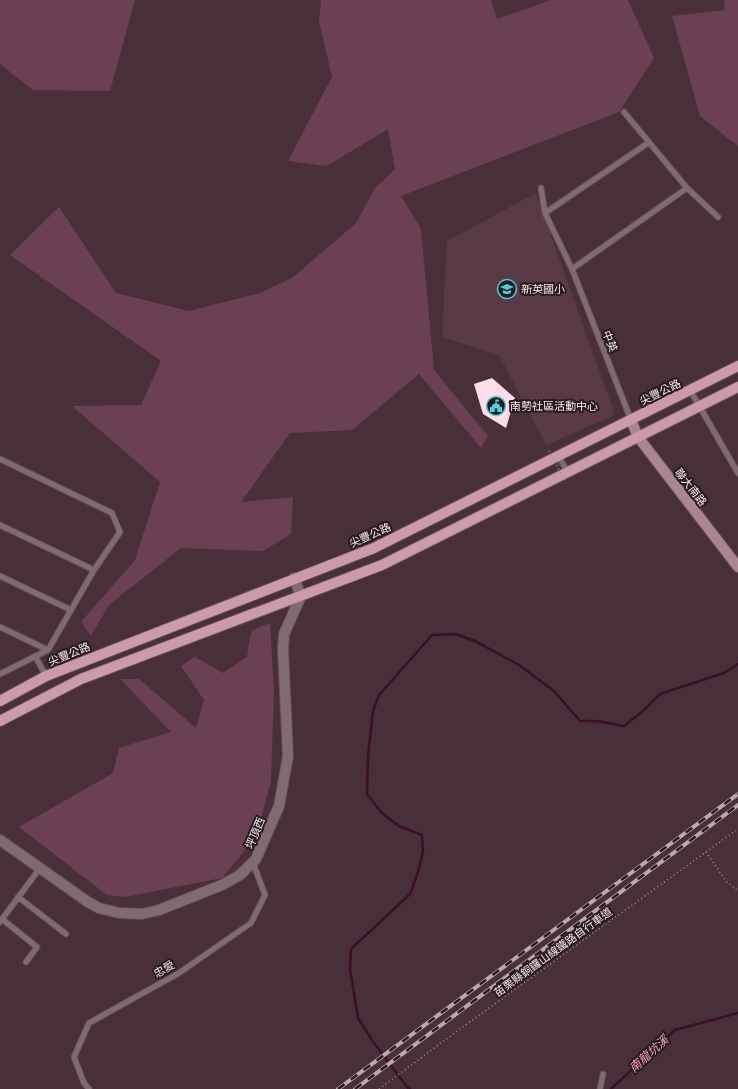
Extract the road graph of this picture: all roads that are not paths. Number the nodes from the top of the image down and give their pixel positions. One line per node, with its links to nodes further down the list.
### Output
1 (624, 112): 2 (lane)
2 (648, 143): 4 (lane); 5 (lane)
3 (541, 188): 5 (lane, 中英)
4 (687, 188): 6 (lane); 7 (lane)
5 (545, 213): 7 (lane, 中英)
6 (718, 218)
7 (572, 269): 12 (lane, 中英)
8 (738, 366): 10 (main road, 尖豐公路)
9 (738, 387): 11 (main road)
10 (690, 390): 11 (lane); 12 (main road, 尖豐公路)
11 (700, 406): 13 (main road); 17 (lane)
12 (631, 420): 13 (street, 聯大南路); 14 (main road, 尖豐公路)
13 (638, 437): 16 (main road); 19 (street, 聯大南路)
14 (554, 454): 16 (lane); 22 (main road, 尖豐公路)
15 (0, 459): 20 (lane)
16 (568, 472): 23 (main road)
17 (738, 473)
18 (0, 525): 20 (lane)
19 (738, 567)
20 (94, 570): 24 (lane)
21 (0, 576): 24 (lane)
22 (294, 578): 23 (street); 29 (main road, 尖豐公路)
23 (301, 596): 31 (main road); 33 (street, 坪頂西)
24 (71, 610): 26 (lane)
25 (0, 627): 26 (lane)
26 (48, 650): 27 (lane)
27 (35, 656): 28 (lane); 29 (lane)
28 (0, 674)
29 (46, 676): 30 (main road, 尖豐公路)
30 (0, 701)
31 (0, 721)
32 (0, 840): 34 (street, 坪頂西)
33 (253, 863): 34 (street, 坪頂西); 40 (lane, 忠愛)
34 (40, 868): 35 (lane)
35 (18, 897): 36 (lane); 37 (lane)
36 (1, 921): 38 (lane)
37 (66, 934)
38 (26, 962)
39 (603, 1074): 41 (lane)
40 (90, 1089)
41 (600, 1089)

